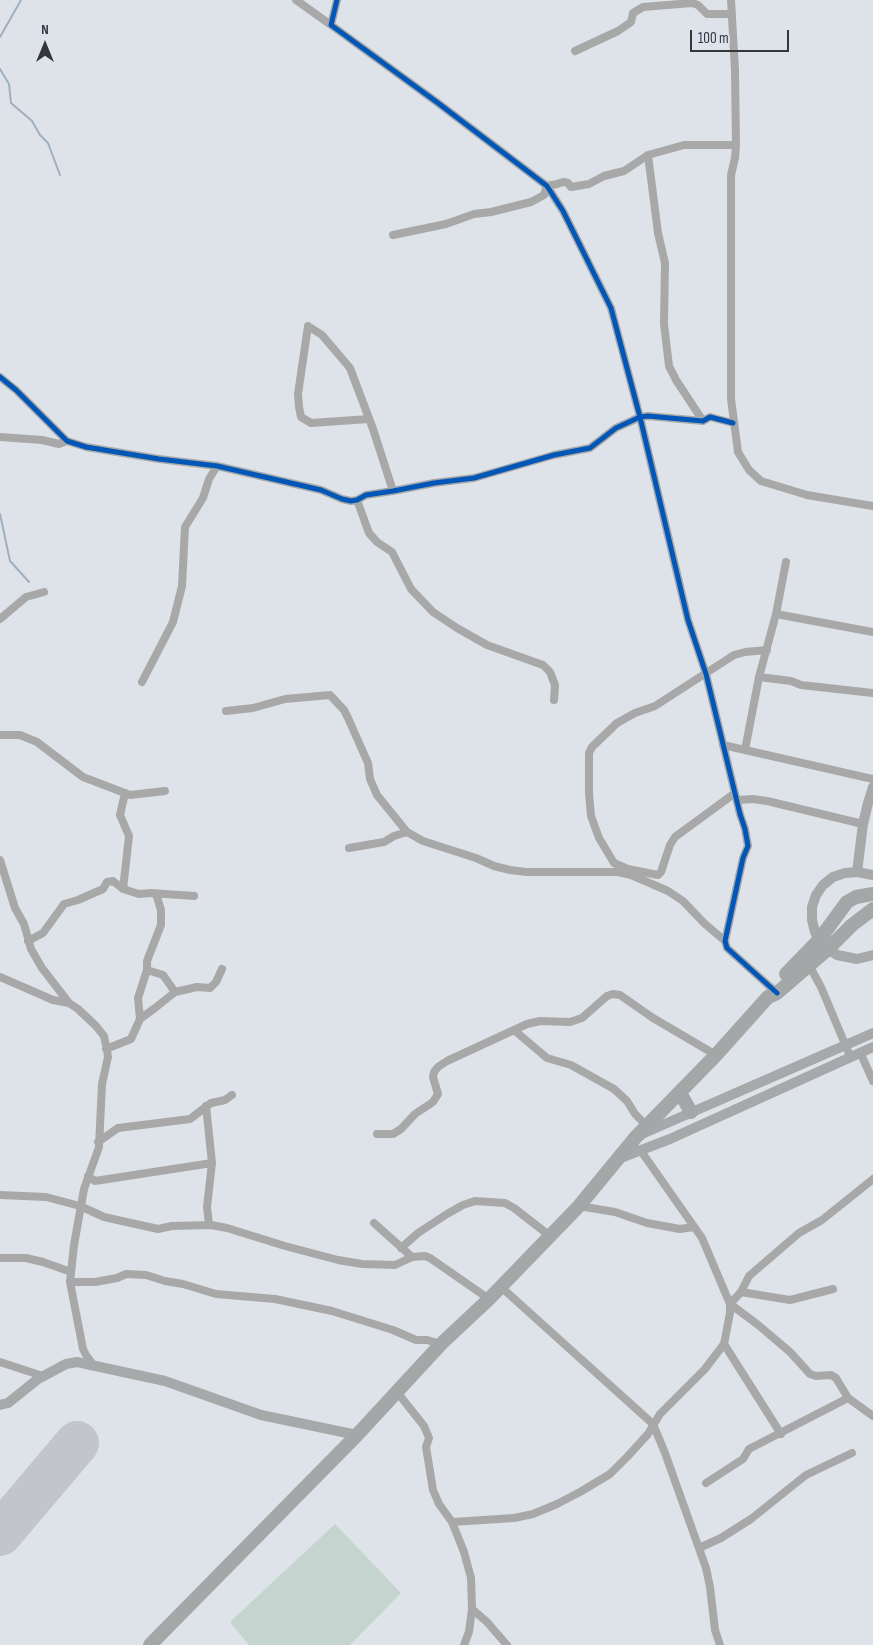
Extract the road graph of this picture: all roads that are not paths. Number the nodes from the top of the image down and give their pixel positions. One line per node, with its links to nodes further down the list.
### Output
1 (296, 0): 6 (street)
2 (337, 0): 6 (street)
3 (732, 0): 5 (street)
4 (671, 3): 5 (street); 7 (street)
5 (732, 14): 8 (street)
6 (331, 25): 10 (street)
7 (575, 51)
8 (736, 145): 9 (street); 16 (street)
9 (648, 154): 10 (street); 15 (street)
10 (547, 186): 11 (street); 13 (street)
11 (393, 235)
12 (0, 377): 18 (street)
13 (640, 417): 15 (street); 20 (street); 29 (street)
14 (369, 419): 14 (street); 20 (street)
15 (703, 421): 16 (street)
16 (733, 423): 22 (street)
17 (0, 437): 18 (street)
18 (67, 441): 19 (street)
19 (217, 466): 21 (street); 31 (street)
20 (393, 491): 21 (street)
21 (357, 500): 33 (street)
22 (873, 506)
23 (786, 562): 25 (street)
24 (44, 592): 26 (street)
25 (776, 614): 27 (street); 28 (street)
26 (0, 619)
27 (873, 632)
28 (767, 650): 29 (street); 30 (street)
29 (706, 674): 36 (street); 42 (street)
30 (759, 677): 32 (street); 37 (street)
31 (142, 682)
32 (873, 693)
33 (554, 700)
34 (226, 711): 44 (street)
35 (1, 733): 41 (street)
36 (724, 745): 37 (street); 42 (street)
37 (745, 750): 38 (street)
38 (873, 779)
39 (873, 787): 43 (street)
40 (165, 791): 41 (street)
41 (125, 793): 49 (street)
42 (736, 797): 43 (street); 57 (street)
43 (863, 824): 47 (street)
44 (406, 832): 45 (street); 57 (street)
45 (349, 848)
46 (0, 860): 56 (street)
47 (857, 872): 48 (street); 58 (street)
48 (873, 875)
49 (123, 889): 50 (street); 56 (street)
50 (156, 894): 52 (street); 62 (street)
51 (867, 895): 53 (highway); 54 (highway)
52 (194, 896)
53 (841, 909): 55 (highway); 58 (highway)
54 (871, 910): 55 (highway)
55 (852, 925): 58 (highway)
56 (28, 941): 66 (street)
57 (726, 941): 65 (street)
58 (823, 945): 59 (street); 60 (highway); 65 (highway)
59 (873, 955)
60 (809, 965): 65 (highway); 70 (street)
61 (222, 969): 64 (street)
62 (147, 970): 64 (street); 67 (street)
63 (0, 976): 66 (street)
64 (175, 992): 67 (street)
65 (772, 992): 74 (highway)
66 (69, 1003): 72 (street)
67 (140, 1019): 72 (street)
68 (514, 1030): 74 (street); 82 (street); 83 (street)
69 (873, 1034): 70 (street)
70 (846, 1045): 73 (street); 75 (street)
71 (873, 1047): 73 (street)
72 (106, 1049): 85 (street)
73 (855, 1054): 76 (street); 77 (street)
74 (716, 1055): 78 (highway)
75 (812, 1061): 76 (street); 81 (street)
76 (817, 1072): 86 (street)
77 (873, 1081)
78 (680, 1093): 81 (highway); 82 (highway)
79 (232, 1095): 80 (street)
80 (206, 1106): 85 (street); 88 (street)
81 (690, 1112): 84 (street)
82 (647, 1126): 84 (highway)
83 (377, 1134)
84 (631, 1141): 86 (street); 87 (highway)
85 (98, 1142): 89 (street)
86 (641, 1151): 87 (street); 96 (street)
87 (615, 1161): 93 (highway)
88 (212, 1163): 89 (street); 95 (street)
89 (88, 1176): 92 (street)
90 (873, 1179): 105 (street)
91 (0, 1195): 92 (street)
92 (80, 1206): 95 (street); 101 (street)
93 (579, 1206): 96 (street); 97 (highway)
94 (374, 1223): 98 (street)
95 (210, 1225): 99 (street)
96 (694, 1228): 107 (street)
97 (550, 1236): 98 (street); 103 (highway)
98 (401, 1248): 99 (street)
99 (412, 1257): 106 (street)
100 (0, 1258): 101 (street)
101 (71, 1272): 102 (street)
102 (70, 1282): 108 (street); 111 (street)
103 (501, 1287): 106 (highway); 117 (street)
104 (833, 1288): 105 (street)
105 (740, 1292): 107 (street)
106 (489, 1299): 108 (highway)
107 (730, 1304): 109 (street); 114 (street)
108 (441, 1344): 113 (highway)
109 (724, 1344): 117 (street); 118 (street)
110 (0, 1362): 112 (street)
111 (94, 1367): 112 (street); 119 (street)
112 (43, 1376): 115 (street)
113 (397, 1392): 119 (highway); 122 (street)
114 (848, 1398): 116 (street); 118 (street)
115 (0, 1405)
116 (873, 1416)
117 (653, 1424): 122 (street); 123 (street)
118 (781, 1434): 121 (street)
119 (357, 1435): 125 (highway)
120 (852, 1453): 123 (street)
121 (706, 1483)
122 (452, 1522): 124 (street)
123 (699, 1548): 128 (street)
124 (472, 1610): 126 (street); 127 (street)
125 (150, 1645)
126 (464, 1645)
127 (507, 1645)
128 (720, 1645)

